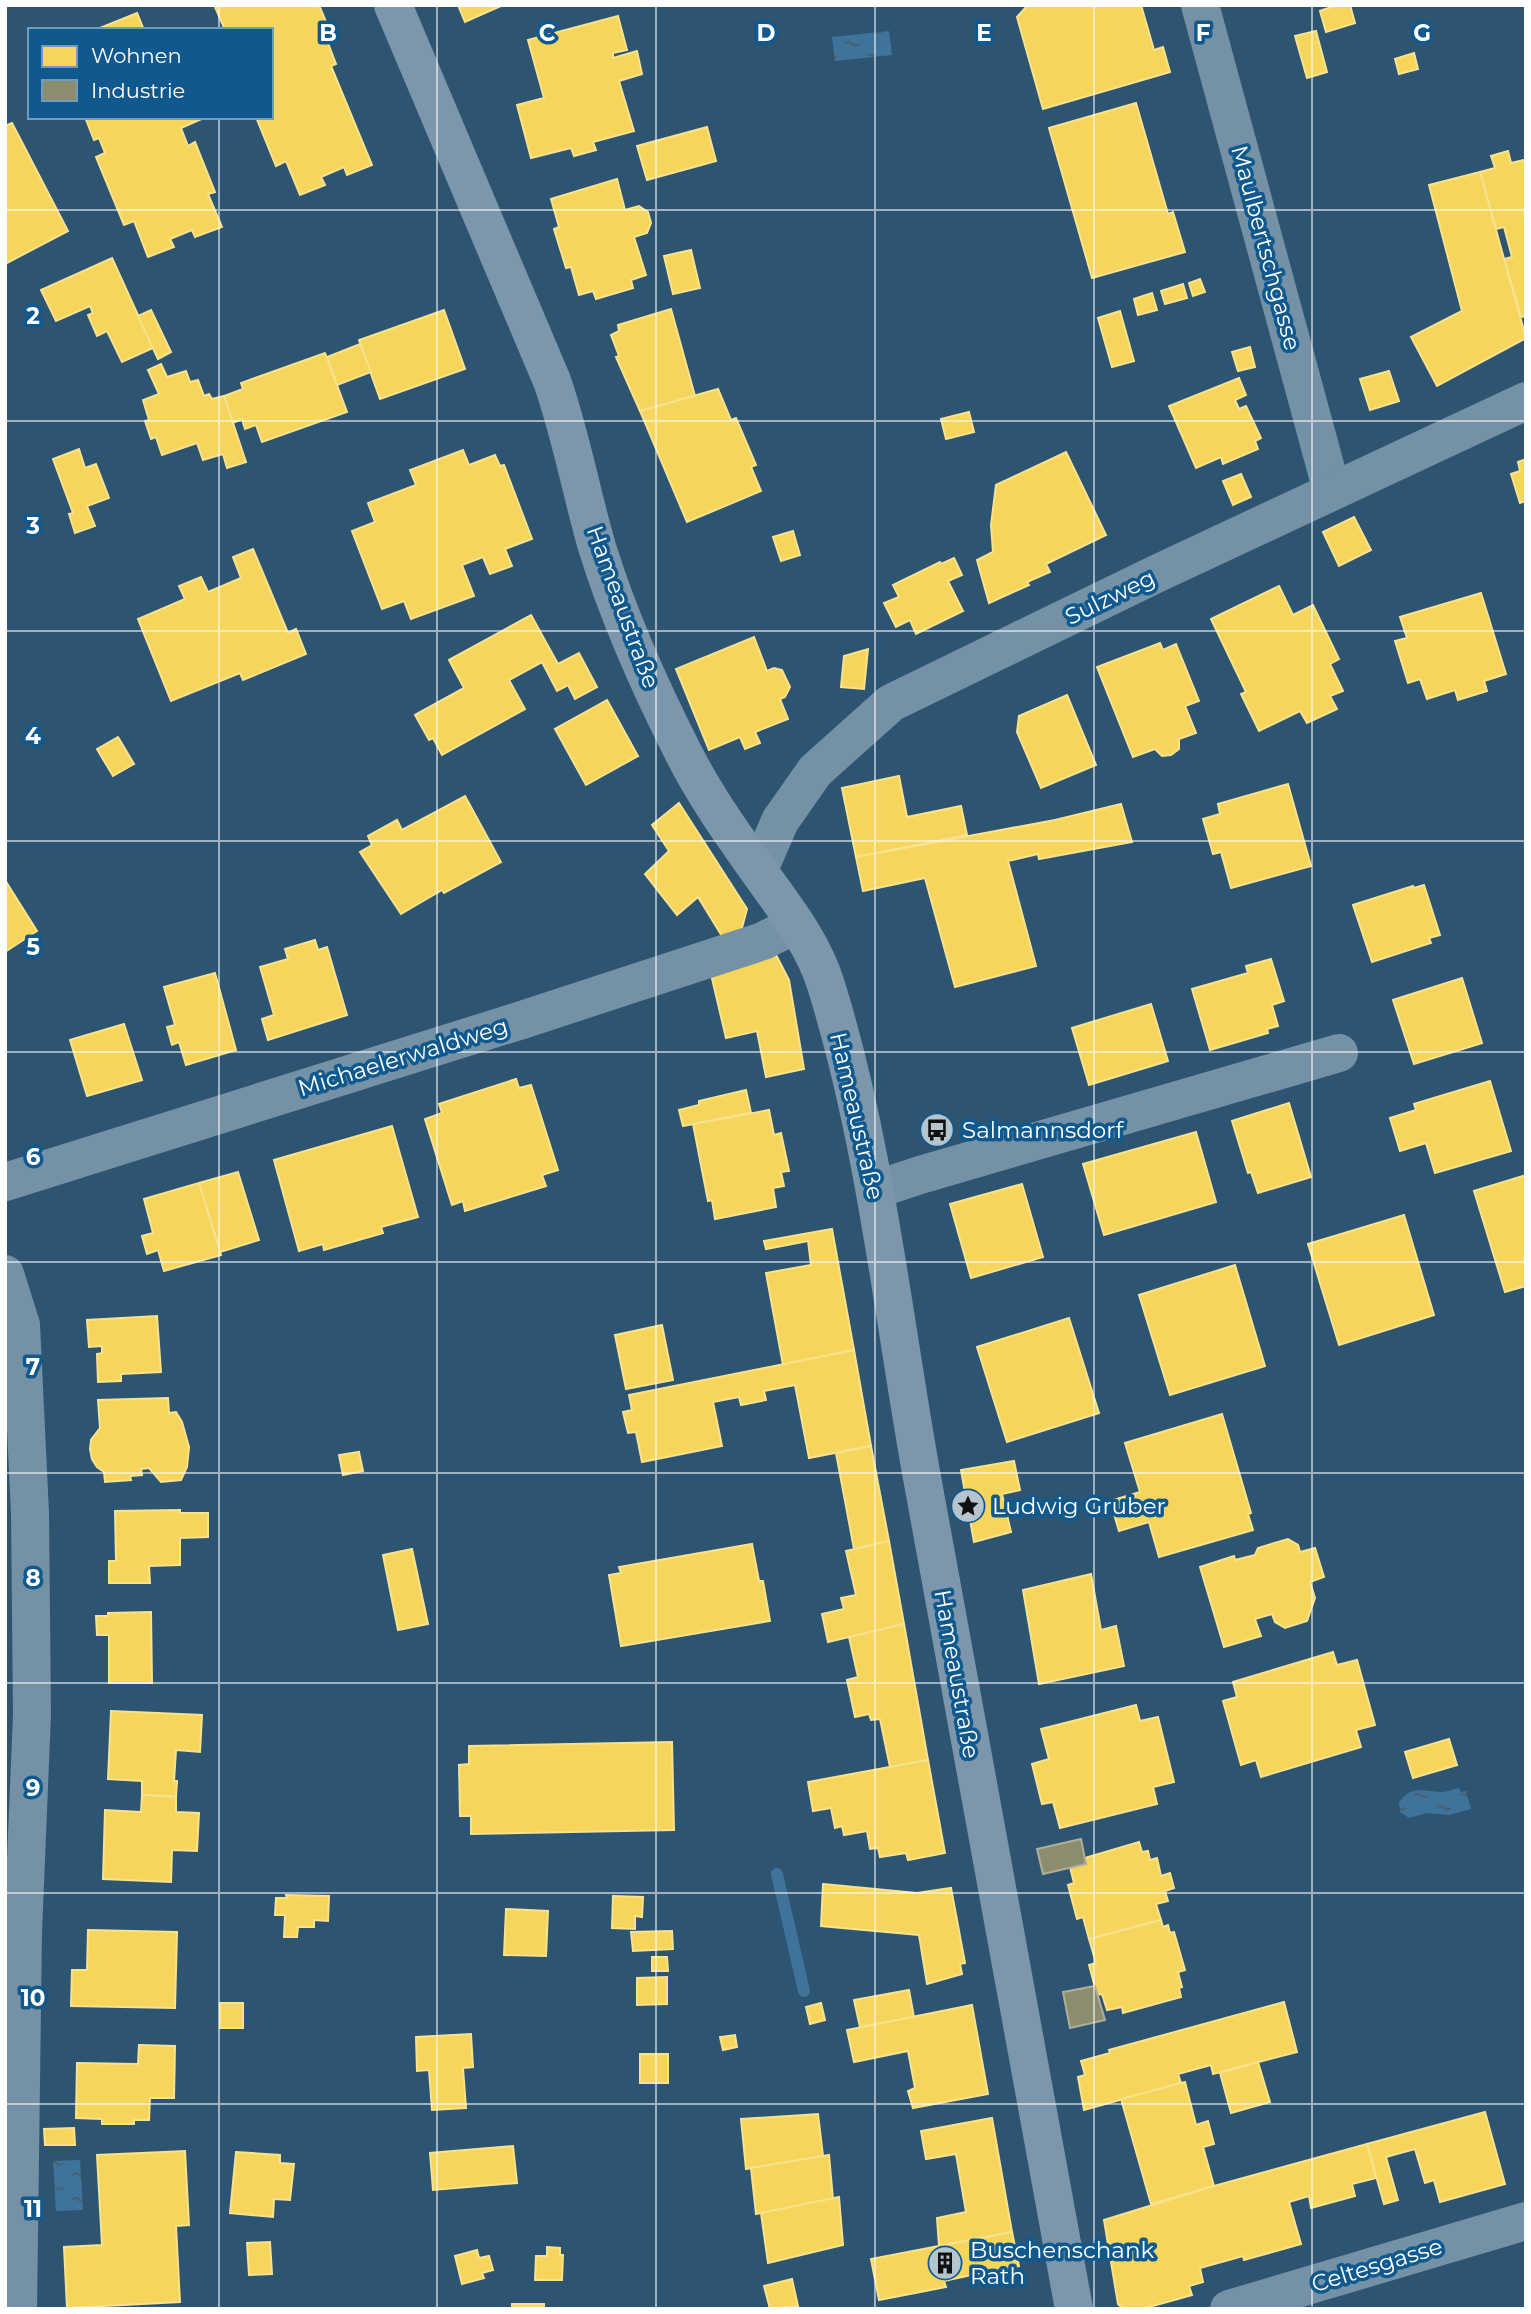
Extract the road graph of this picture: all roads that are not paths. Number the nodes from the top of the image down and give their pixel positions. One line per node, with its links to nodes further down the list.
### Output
1 (393, 5): 5 (main road, Hameaustraße)
2 (1200, 5): 4 (street, Maulbertschgasse)
3 (1526, 401): 4 (street, Sulzweg)
4 (1332, 491): 5 (street, Sulzweg)
5 (759, 870): 6 (main road, Hameaustraße)
6 (796, 924): 8 (street, Michaelerwaldweg); 9 (main road, Hameaustraße)
7 (1339, 1053): 9 (street)
8 (5, 1182)
9 (875, 1190): 14 (main road, Hameaustraße)
10 (5, 1274): 11 (street)
11 (16, 1842): 13 (street)
12 (1526, 2221): 15 (street, Celtesgasse)
13 (18, 2309)
14 (1074, 2309)
15 (1229, 2309)

